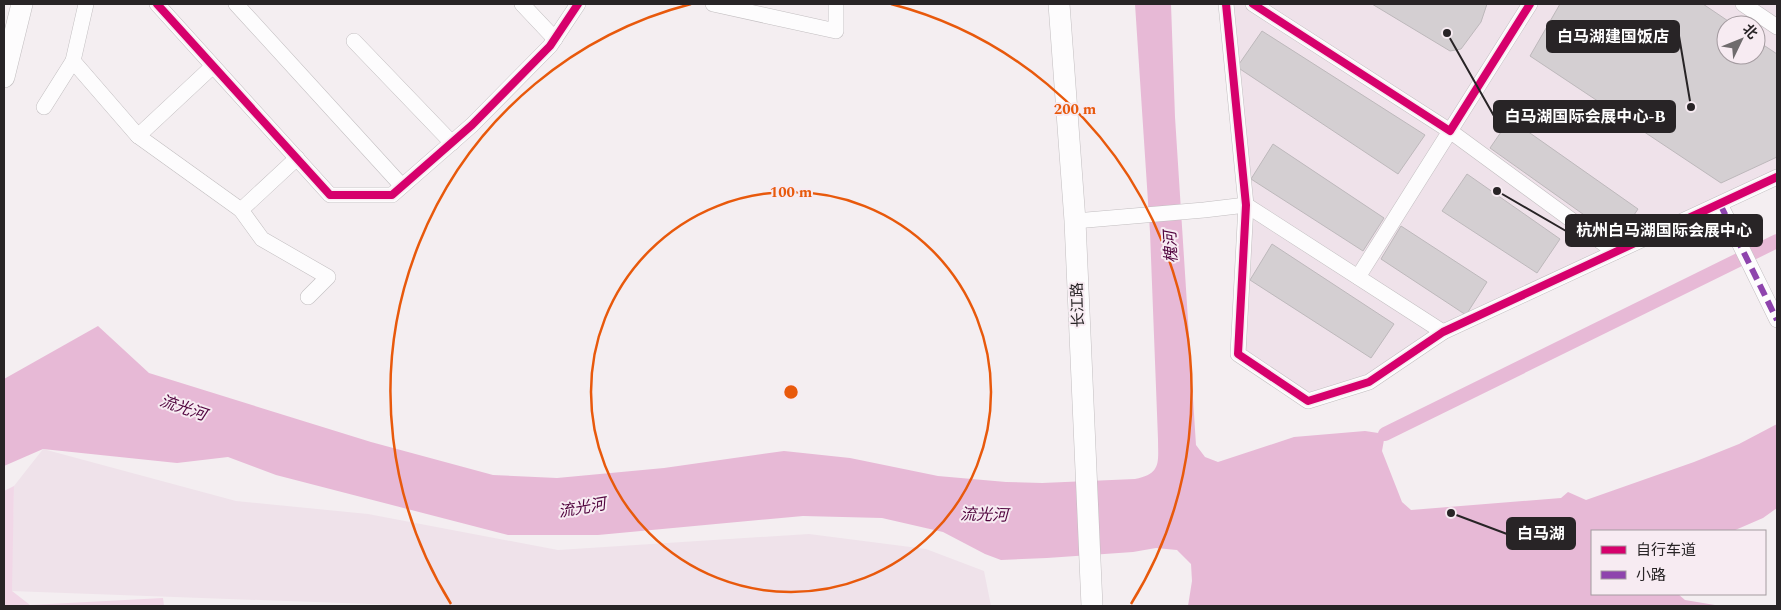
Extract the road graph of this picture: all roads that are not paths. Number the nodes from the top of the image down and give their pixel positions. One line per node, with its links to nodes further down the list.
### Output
1 (22, 4): 19 (main road)
2 (86, 4): 17 (street)
3 (157, 4): 18 (street)
4 (236, 4): 26 (street)
5 (522, 4): 15 (street)
6 (578, 4): 15 (street)
7 (713, 4): 8 (street)
8 (836, 4)
9 (1059, 4): 30 (main road, 长江路)
10 (1226, 4): 28 (street)
11 (1253, 4): 21 (street)
12 (1530, 4): 21 (street)
13 (1743, 4): 14 (street)
14 (1777, 27)
15 (555, 39): 23 (street)
16 (354, 41): 23 (street)
17 (73, 61): 20 (street); 22 (street)
18 (213, 66): 22 (street); 24 (street)
19 (4, 76)
20 (44, 106)
21 (1450, 131): 31 (street); 32 (street)
22 (138, 136): 29 (street)
23 (452, 143): 26 (street)
24 (297, 158): 26 (street); 29 (street)
25 (1777, 177): 27 (street)
26 (402, 186)
27 (1720, 204): 31 (street); 34 (street)
28 (1246, 205): 30 (street); 32 (street); 35 (street)
29 (241, 210): 33 (street)
30 (1075, 221): 36 (main road, 长江路)
31 (1615, 252): 35 (street)
32 (1358, 277): 35 (street)
33 (308, 297)
34 (1777, 320)
35 (1443, 332)
36 (1092, 606)

